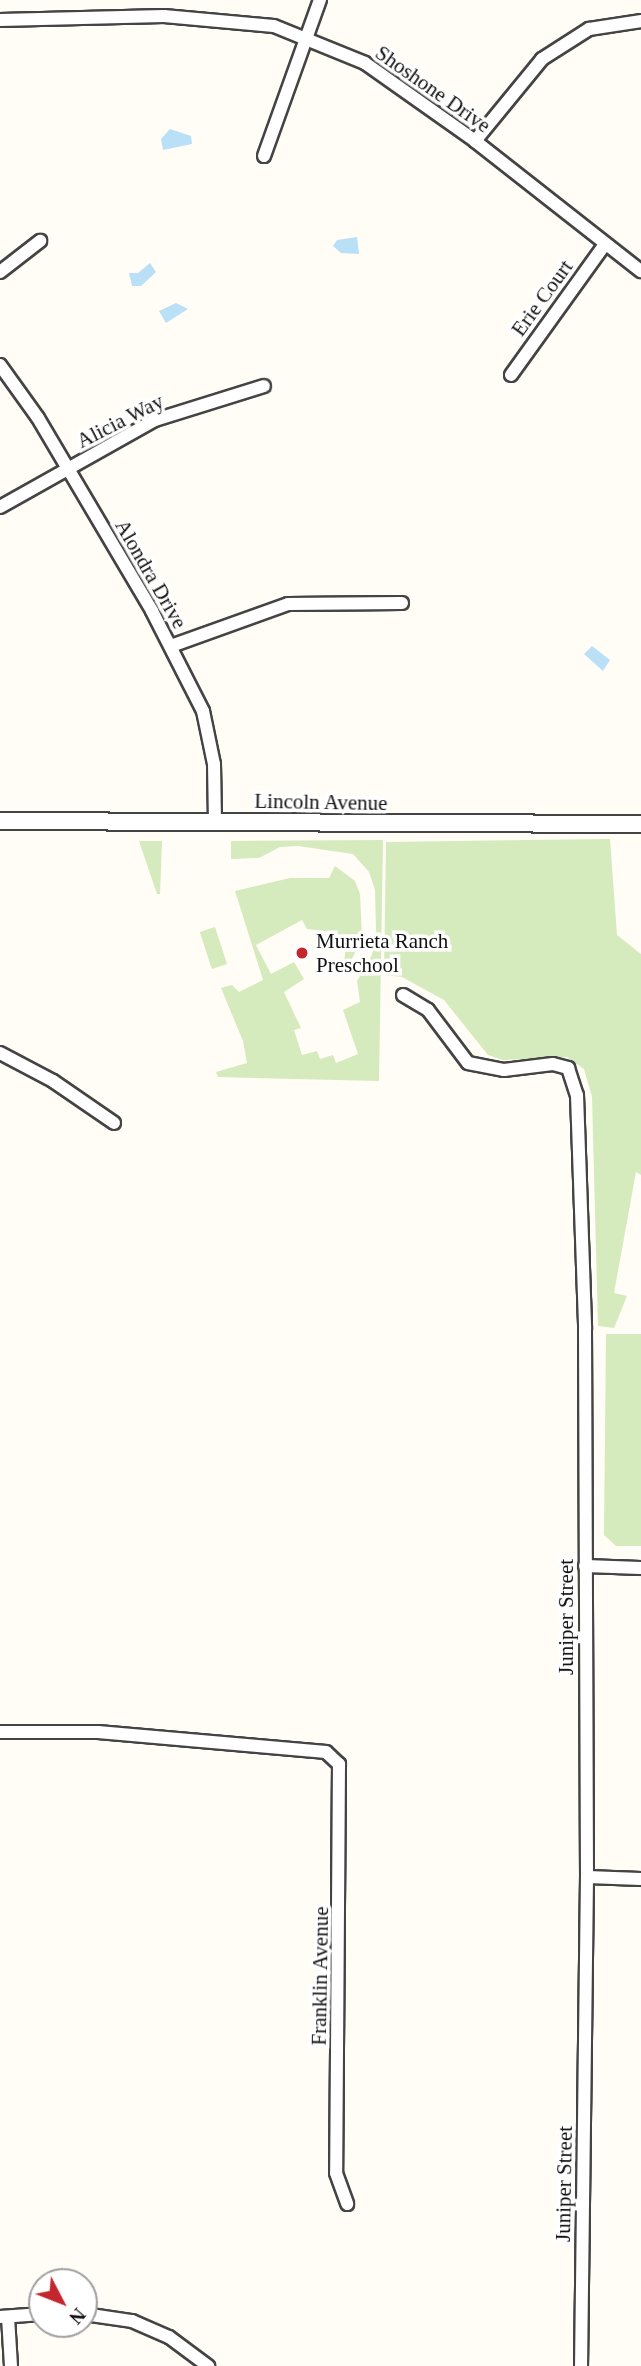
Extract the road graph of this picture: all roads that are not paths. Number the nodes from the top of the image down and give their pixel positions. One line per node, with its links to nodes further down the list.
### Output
1 (320, 0): 4 (street)
2 (0, 20): 4 (street, Shoshone Drive)
3 (641, 21): 5 (street)
4 (305, 38): 5 (street, Shoshone Drive); 6 (street)
5 (475, 141): 8 (street, Shoshone Drive)
6 (264, 156)
7 (40, 241): 10 (street)
8 (605, 244): 9 (street, Shoshone Drive); 12 (street, Erie Court)
9 (641, 271)
10 (0, 272)
11 (0, 365): 14 (street, Alondra Drive)
12 (511, 375)
13 (264, 386): 14 (street, Alicia Way)
14 (69, 470): 15 (street, Alicia Way); 17 (street, Alondra Drive)
15 (0, 507)
16 (402, 603): 17 (street)
17 (171, 646): 19 (street, Alondra Drive)
18 (0, 821): 19 (street, Lincoln Avenue)
19 (215, 822): 20 (street, Lincoln Avenue)
20 (641, 824)
21 (403, 995): 24 (street, Juniper Street)
22 (0, 1053): 23 (street)
23 (114, 1123)
24 (585, 1566): 25 (street); 27 (street, Juniper Street)
25 (641, 1568)
26 (0, 1732): 29 (street, Franklin Avenue)
27 (587, 1877): 28 (street); 35 (street, Juniper Street)
28 (641, 1879)
29 (347, 2204)
30 (28, 2315): 32 (street)
31 (98, 2316): 34 (street)
32 (4, 2317): 33 (street)
33 (11, 2366)
34 (208, 2366)
35 (580, 2366)

